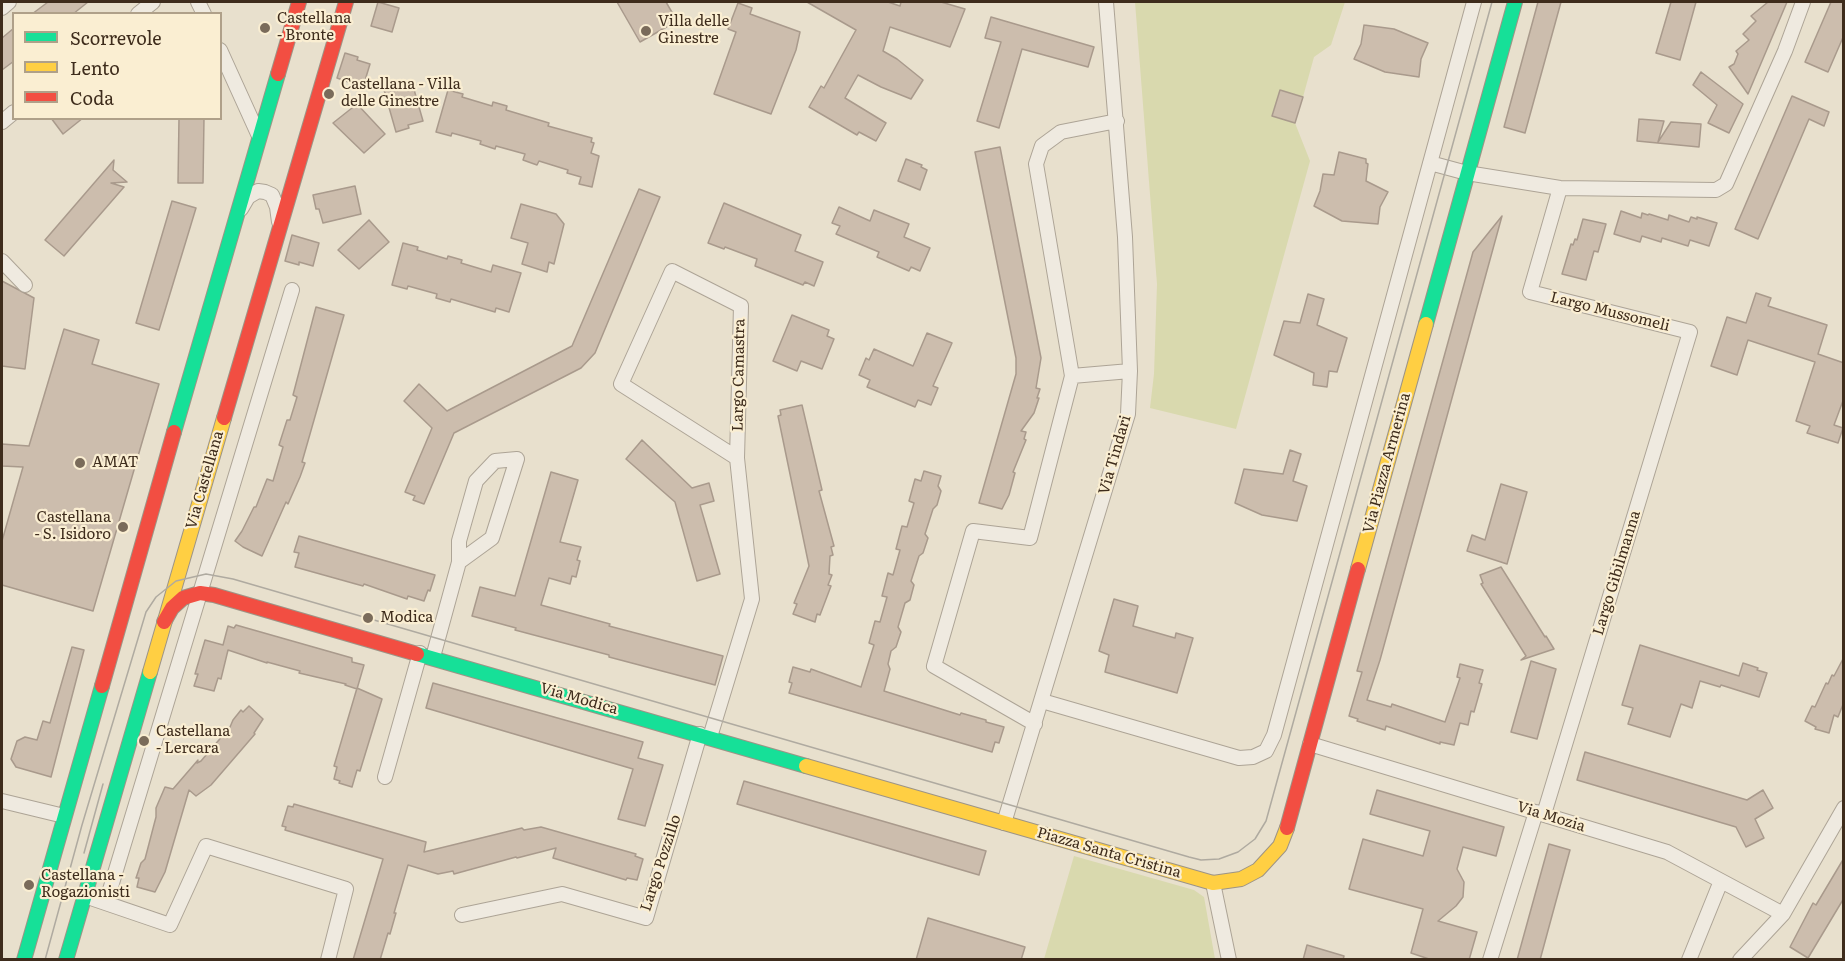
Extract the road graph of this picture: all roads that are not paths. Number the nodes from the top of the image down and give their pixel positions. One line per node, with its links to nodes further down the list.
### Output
1 (9, 2): 9 (street)
2 (153, 2): 10 (street)
3 (299, 2): 13 (street)
4 (346, 2): 18 (street, Via Castellana)
5 (1106, 2): 12 (street, Via Tindari)
6 (1474, 2): 14 (street)
7 (1515, 2): 15 (street, Via Piazza Armerina)
8 (1803, 2): 16 (street)
9 (2, 8)
10 (140, 12)
11 (222, 54): 13 (street)
12 (1117, 121): 23 (street, Via Tindari); 24 (street)
13 (259, 136): 17 (street)
14 (1430, 164): 15 (street); 30 (street)
15 (1467, 173): 16 (street); 33 (street, Via Piazza Armerina)
16 (1560, 188): 22 (street, Largo Mussomeli)
17 (234, 221): 18 (street); 38 (street)
18 (279, 227): 28 (street, Via Castellana)
19 (2, 261): 20 (street)
20 (25, 285)
21 (292, 290): 27 (street)
22 (1690, 332): 37 (street, Largo Gibilmanna)
23 (1130, 371): 24 (street); 30 (street, Via Tindari)
24 (1071, 376): 31 (street)
25 (737, 459): 25 (street, Largo Camastra); 32 (street, Largo Camastra)
26 (459, 562): 26 (street); 29 (street)
27 (200, 593): 28 (street); 29 (street, Via Modica); 43 (street)
28 (164, 622): 42 (street, Via Castellana)
29 (427, 655): 32 (street, Via Modica); 34 (street)
30 (1042, 701): 31 (street, Via Tindari)
31 (1035, 724): 39 (street, Via Tindari)
32 (705, 735): 39 (street, Via Modica); 45 (street, Largo Pozzillo)
33 (1310, 744): 37 (street, Via Mozia); 41 (street, Via Piazza Armerina)
34 (384, 777)
35 (2, 801): 38 (street)
36 (1844, 808): 44 (street)
37 (1540, 813): 40 (street, Via Mozia); 50 (street, Largo Gibilmanna)
38 (64, 816): 46 (street)
39 (1004, 823): 41 (street, Piazza Santa Cristina)
40 (1721, 881): 44 (street, Via Mozia); 51 (street)
41 (1213, 883): 49 (street)
42 (85, 896): 43 (street); 47 (street, Via Castellana)
43 (106, 903): 48 (street)
44 (1783, 914): 52 (street)
45 (462, 915)
46 (24, 960)
47 (66, 960)
48 (328, 960)
49 (1229, 960)
50 (1490, 960)
51 (1689, 960)
52 (1740, 960)

